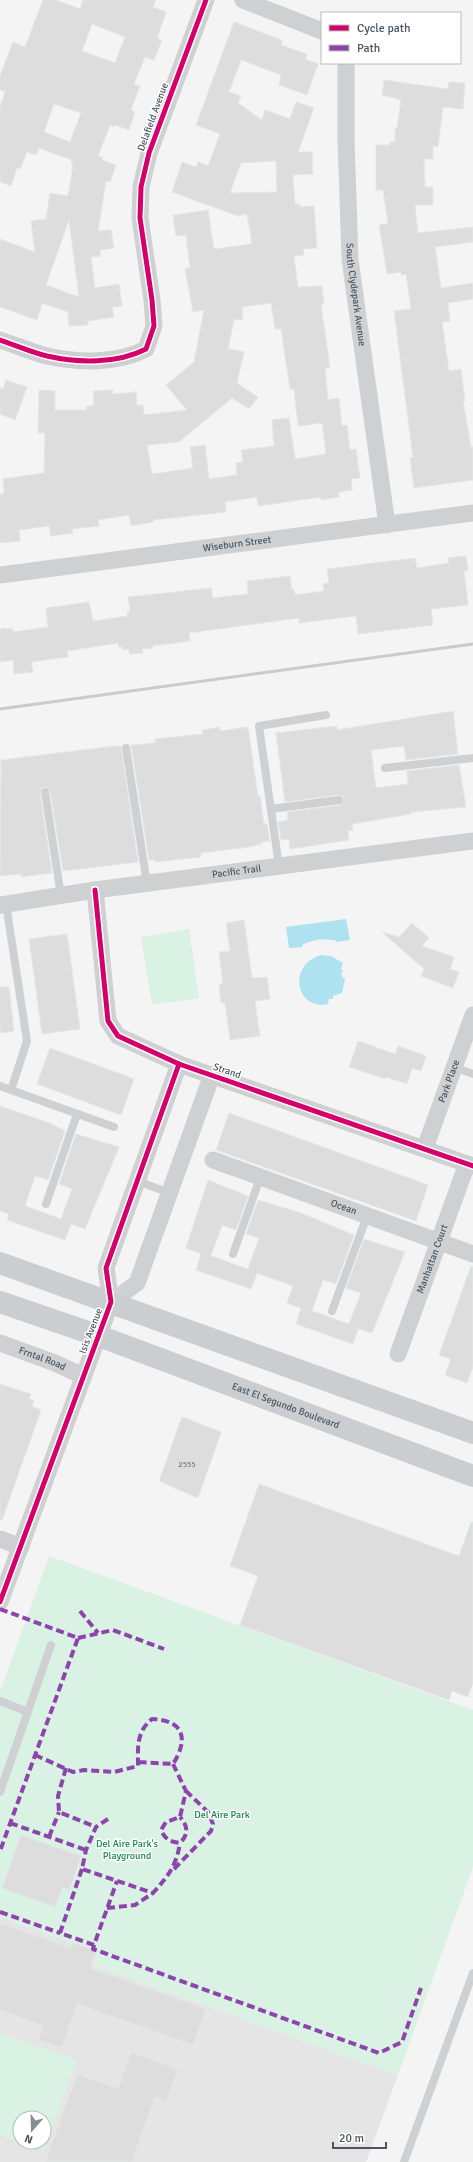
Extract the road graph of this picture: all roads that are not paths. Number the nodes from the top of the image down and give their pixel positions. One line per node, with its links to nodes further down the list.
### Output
1 (206, 0): 5 (street, Delafield Avenue)
2 (243, 0): 3 (street)
3 (321, 30)
4 (346, 64): 7 (street, South Clydepark Avenue)
5 (0, 340)
6 (473, 513): 7 (street, Wiseburn Street)
7 (387, 525): 8 (street, Wiseburn Street)
8 (0, 575)
9 (326, 715): 15 (lane)
10 (126, 748): 18 (lane)
11 (473, 758): 12 (lane)
12 (385, 768)
13 (45, 792): 20 (lane)
14 (339, 800): 15 (lane)
15 (271, 809): 17 (lane)
16 (473, 841): 17 (street, Pacific Trail)
17 (279, 866): 18 (street, Pacific Trail)
18 (147, 884): 19 (street, Pacific Trail)
19 (95, 890): 20 (street, Pacific Trail); 23 (street, Strand)
20 (61, 896): 21 (street, Pacific Trail)
21 (3, 905): 28 (lane)
22 (473, 1015): 24 (street, Park Place)
23 (179, 1064): 26 (street, Strand); 35 (street, Isis Avenue)
24 (454, 1067): 25 (lane); 31 (street, Park Place)
25 (473, 1074)
26 (212, 1075): 31 (street, Strand); 36 (street, Isis Avenue)
27 (0, 1086): 28 (lane)
28 (11, 1090): 29 (lane)
29 (78, 1114): 30 (lane); 37 (lane)
30 (114, 1127)
31 (425, 1148): 33 (street, Strand)
32 (213, 1160): 34 (street, Ocean)
33 (470, 1165): 39 (street, Manhattan Court)
34 (260, 1178): 38 (street, Ocean); 40 (lane)
35 (137, 1181): 36 (lane); 44 (street, Isis Avenue)
36 (170, 1193): 44 (street, Isis Avenue)
37 (46, 1204)
38 (367, 1216): 39 (street, Ocean); 45 (lane)
39 (438, 1242): 41 (street, Ocean); 48 (street, Manhattan Court)
40 (233, 1254)
41 (473, 1254)
42 (0, 1263): 44 (main road)
43 (0, 1302): 46 (main road, East El Segundo Boulevard)
44 (111, 1302): 46 (street, Isis Avenue); 50 (main road)
45 (332, 1311)
46 (99, 1336): 49 (street, Isis Avenue); 51 (main road, East El Segundo Boulevard)
47 (0, 1343): 49 (street, Frntal Road)
48 (398, 1354)
49 (83, 1376): 53 (street, Isis Avenue)
50 (473, 1433)
51 (473, 1476)
52 (0, 1539): 53 (street)
53 (21, 1547): 54 (street, Isis Avenue)
54 (0, 1602)
55 (51, 1645): 57 (lane)
56 (0, 1701): 57 (lane)
57 (28, 1712): 58 (lane)
58 (0, 1792)
59 (473, 1973): 60 (lane)
60 (404, 2162)

